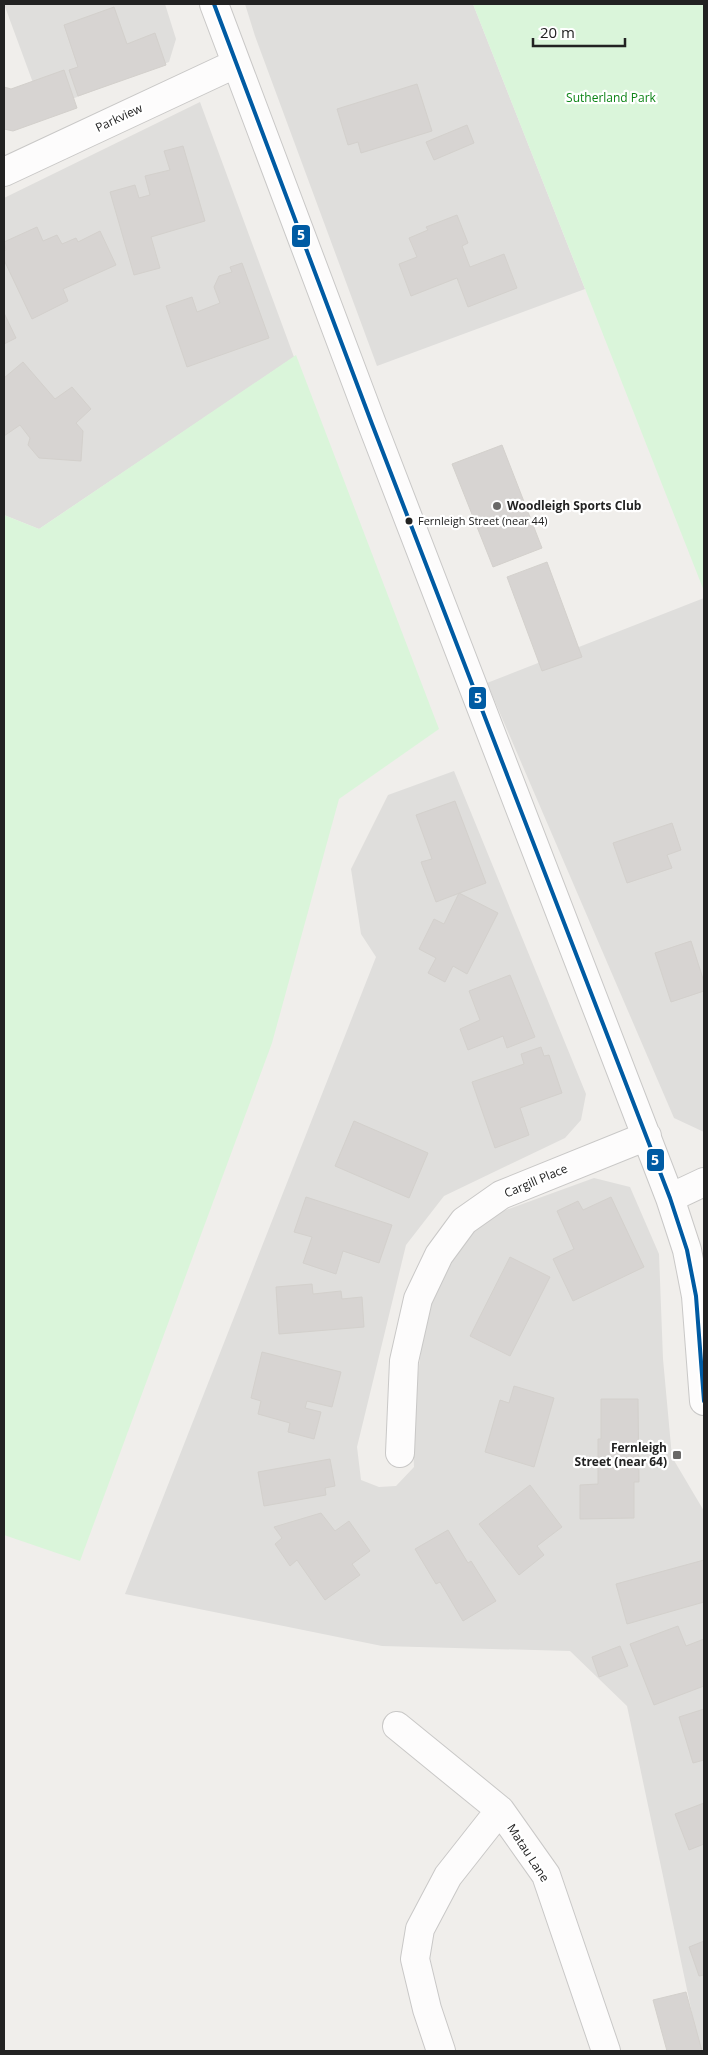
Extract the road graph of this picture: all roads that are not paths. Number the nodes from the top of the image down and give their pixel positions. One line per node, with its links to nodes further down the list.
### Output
1 (214, 4): 2 (street)
2 (235, 64): 3 (street, Parkview); 4 (street)
3 (4, 172)
4 (647, 1136): 6 (street); 8 (street, Cargill Place)
5 (704, 1182): 6 (street)
6 (670, 1198): 7 (street)
7 (704, 1401)
8 (400, 1453)
9 (397, 1726): 10 (street, Matau Lane)
10 (500, 1810): 11 (street); 12 (street, Matau Lane)
11 (441, 2051)
12 (606, 2051)

